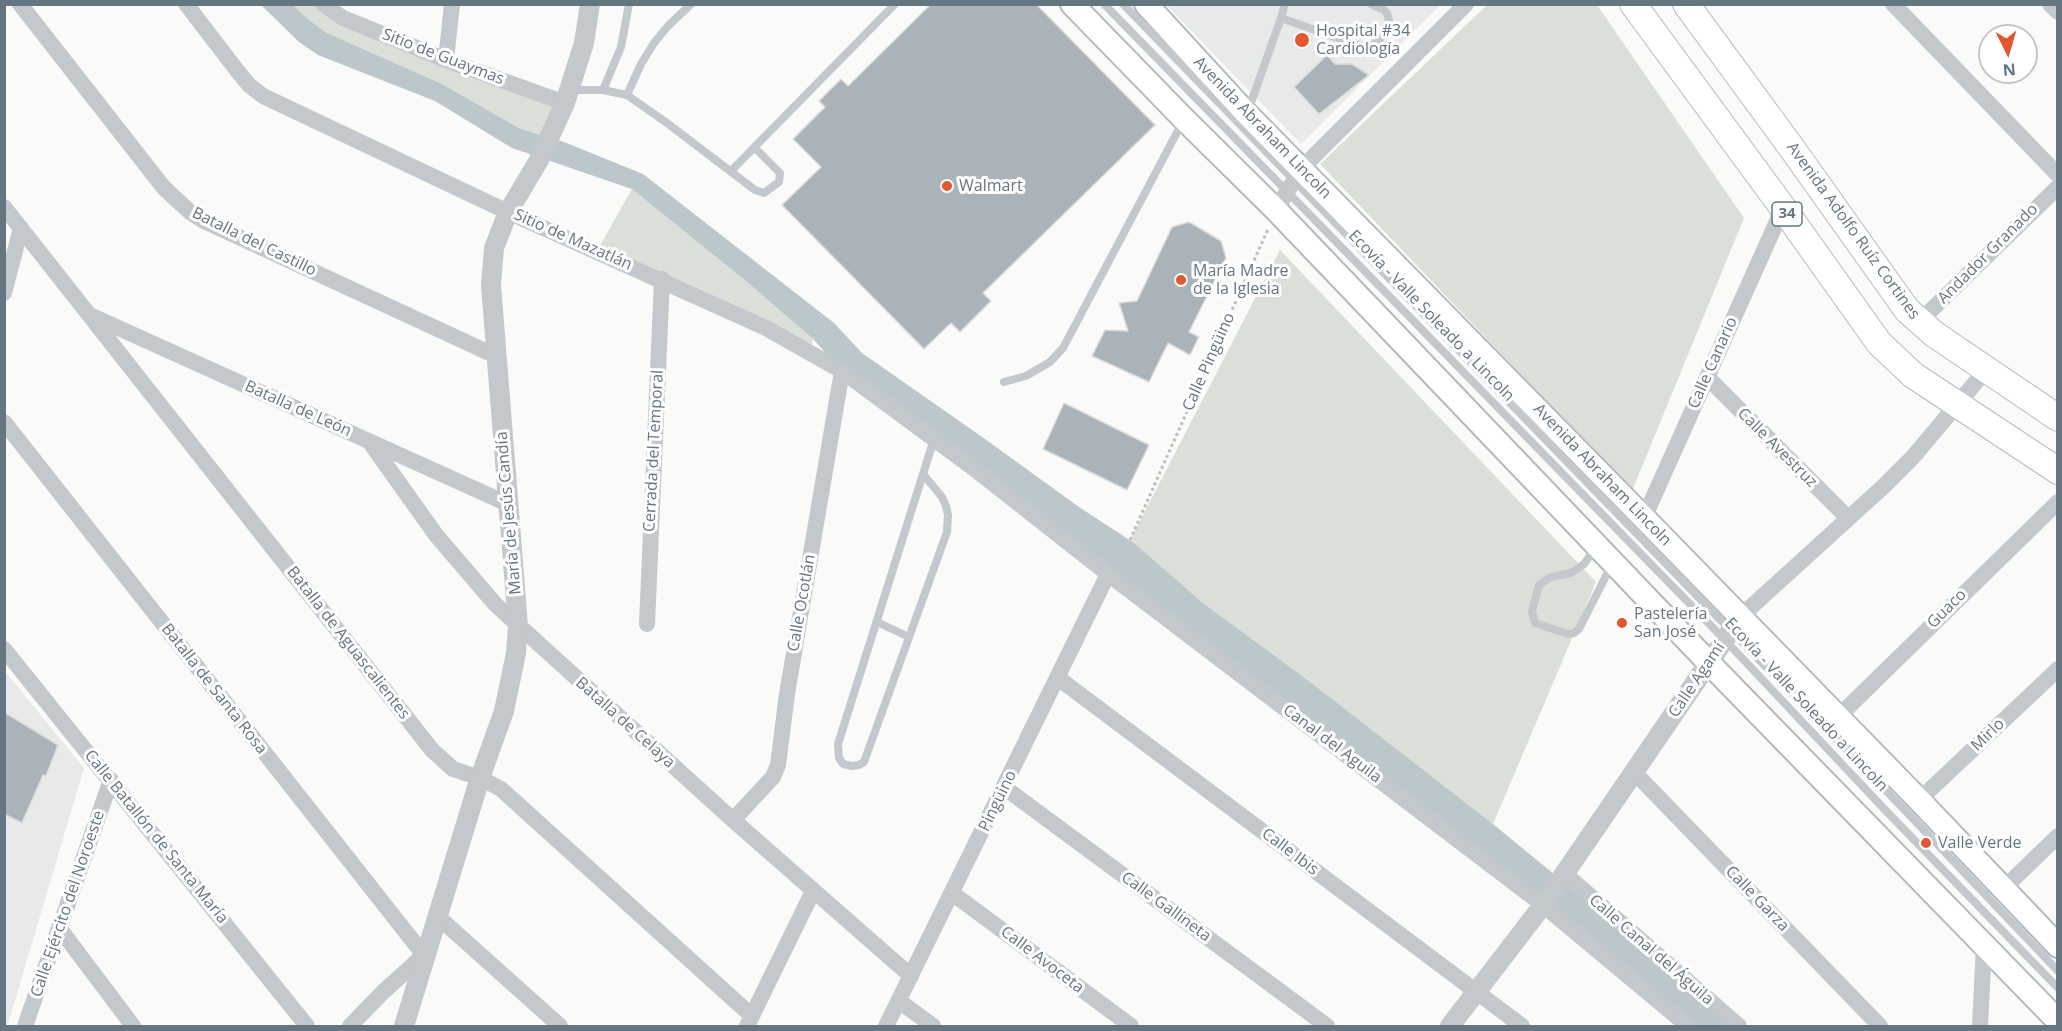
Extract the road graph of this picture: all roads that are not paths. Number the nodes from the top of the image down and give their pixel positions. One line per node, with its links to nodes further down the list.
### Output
1 (20, 4): 42 (street, Batalla del Castillo)
2 (186, 4): 36 (street, Sitio de Mazatlán)
3 (323, 4): 22 (street, Sitio de Guaymas)
4 (452, 4): 22 (street)
5 (590, 4): 25 (street, María de Jesús Candía)
6 (629, 4): 23 (lane)
7 (691, 4): 24 (lane)
8 (895, 4): 28 (lane)
9 (1072, 4): 27 (main road)
10 (1104, 4): 31 (lane)
11 (1123, 4): 31 (lane)
12 (1146, 4): 26 (main road, Avenida Abraham Lincoln)
13 (1285, 4): 21 (lane)
14 (1371, 4): 21 (lane)
15 (1466, 4): 31 (street)
16 (1633, 4): 34 (main road, 34)
17 (1686, 4): 41 (main road, Avenida Adolfo Ruíz Cortines / 34)
18 (1893, 4): 30 (street)
19 (2050, 4): 20 (street)
20 (2058, 12)
21 (1281, 18): 26 (lane)
22 (446, 60): 25 (street, Sitio de Guaymas)
23 (603, 90): 24 (lane); 25 (lane)
24 (627, 95): 29 (lane)
25 (568, 96): 36 (street, María de Jesús Candía)
26 (1247, 114): 31 (main road, Avenida Abraham Lincoln)
27 (1184, 119): 35 (main road); 46 (lane)
28 (754, 147): 29 (lane); 29 (lane)
29 (731, 171)
30 (2058, 175)
31 (1294, 180): 35 (street); 57 (main road, Avenida Abraham Lincoln); 65 (lane)
32 (2058, 187): 41 (street, Andador Granado)
33 (4, 207): 37 (street, Batalla de Aguascalientes)
34 (1783, 208): 45 (street, Calle Canario); 47 (main road, 34)
35 (1276, 210): 59 (main road)
36 (508, 212): 38 (street, Sitio de Mazatlán); 42 (street, María de Jesús Candía)
37 (21, 228): 39 (street); 40 (street, Batalla de Aguascalientes)
38 (662, 279): 44 (street, Sitio de Mazatlán); 63 (street, Cerrada del Temporal)
39 (4, 293)
40 (88, 314): 51 (street, Batalla de León); 73 (street, Batalla de Aguascalientes)
41 (1919, 322): 43 (main road, Avenida Adolfo Ruíz Cortines / 34)
42 (496, 356): 56 (street, María de Jesús Candía)
43 (1986, 370): 47 (street, Calle Agamí); 48 (main road, Avenida Adolfo Ruíz Cortines / 34)
44 (842, 371): 50 (street, Sitio de Mazatlán); 77 (street, Calle Ocotlán)
45 (1707, 377): 57 (street, Calle Canario); 58 (street, Calle Avestruz)
46 (1004, 382)
47 (1957, 405): 53 (main road, 34); 58 (street, Calle Agamí)
48 (2058, 418)
49 (4, 422): 88 (street, Batalla de Santa Rosa)
50 (934, 439): 52 (street, Sitio de Mazatlán); 54 (lane)
51 (369, 441): 56 (street, Batalla de León); 64 (street, Batalla de Celaya)
52 (972, 467): 61 (street, Canal del Aguila)
53 (2058, 471)
54 (923, 474): 62 (lane); 66 (lane)
55 (2058, 502): 71 (street, Guaco)
56 (508, 504): 64 (street, María de Jesús Candía)
57 (1644, 518): 65 (main road, Avenida Abraham Lincoln)
58 (1848, 518): 65 (street, Calle Agamí)
59 (1597, 545): 60 (main road); 60 (lane)
60 (1613, 563): 68 (main road)
61 (1108, 574): 70 (street, Pingüino); 83 (street, Canal del Aguila)
62 (877, 622): 66 (lane); 66 (lane)
63 (647, 624)
64 (518, 626): 73 (street, María de Jesús Candía); 77 (street, Batalla de Celaya)
65 (1731, 630): 68 (street, Calle Agamí); 71 (main road, Avenida Abraham Lincoln); 89 (lane); 91 (lane, Ecovía - Valle Soleado a Lincoln)
66 (909, 637)
67 (4, 649): 74 (street, Calle Batallón de Santa María)
68 (1709, 663): 72 (street, Calle Agamí); 86 (main road)
69 (2058, 669): 76 (street, Mirlo)
70 (1058, 678): 75 (street, Pingüino); 92 (street, Calle Ibis)
71 (1838, 717): 76 (main road, Avenida Abraham Lincoln)
72 (1634, 772): 79 (street, Calle Agamí); 110 (street, Calle Garza)
73 (480, 778): 84 (street, María de Jesús Candía); 95 (street, Batalla de Aguascalientes)
74 (111, 780): 85 (street, Calle Ejército del Noroeste); 98 (street, Calle Batallón de Santa María)
75 (1005, 788): 82 (street, Pingüino); 105 (street, Calle Gallineta)
76 (1919, 800): 80 (main road, Avenida Abraham Lincoln)
77 (734, 820): 81 (street, Batalla de Celaya)
78 (2058, 836): 80 (street)
79 (1562, 876): 83 (street, Calle Agamí); 109 (street, Calle Canal del Águila)
80 (2003, 889): 87 (main road, Avenida Abraham Lincoln)
81 (813, 891): 90 (street, Batalla de Celaya); 95 (street)
82 (952, 893): 90 (street, Pingüino); 104 (street, Calle Avoceta)
83 (1546, 901): 92 (street, Calle Agamí); 108 (street, Canal del Aguila)
84 (437, 916): 88 (street, María de Jesús Candía); 101 (street)
85 (60, 929): 96 (street, Calle Ejército del Noroeste); 97 (street)
86 (1984, 945): 94 (main road); 111 (street)
87 (2058, 946)
88 (424, 955): 99 (street); 100 (street, María de Jesús Candía)
89 (2058, 971)
90 (911, 976): 93 (street, Pingüino)
91 (2058, 988)
92 (1476, 992): 106 (street, Calle Agamí); 107 (street, Calle Ibis)
93 (898, 1001): 102 (street, Pingüino); 103 (street)
94 (2051, 1020)
95 (749, 1021)
96 (25, 1026)
97 (133, 1026)
98 (307, 1026)
99 (350, 1026)
100 (404, 1026)
101 (560, 1026)
102 (886, 1026)
103 (933, 1026)
104 (1131, 1026)
105 (1328, 1026)
106 (1450, 1026)
107 (1522, 1026)
108 (1688, 1026)
109 (1739, 1026)
110 (1880, 1026)
111 (1980, 1026)

